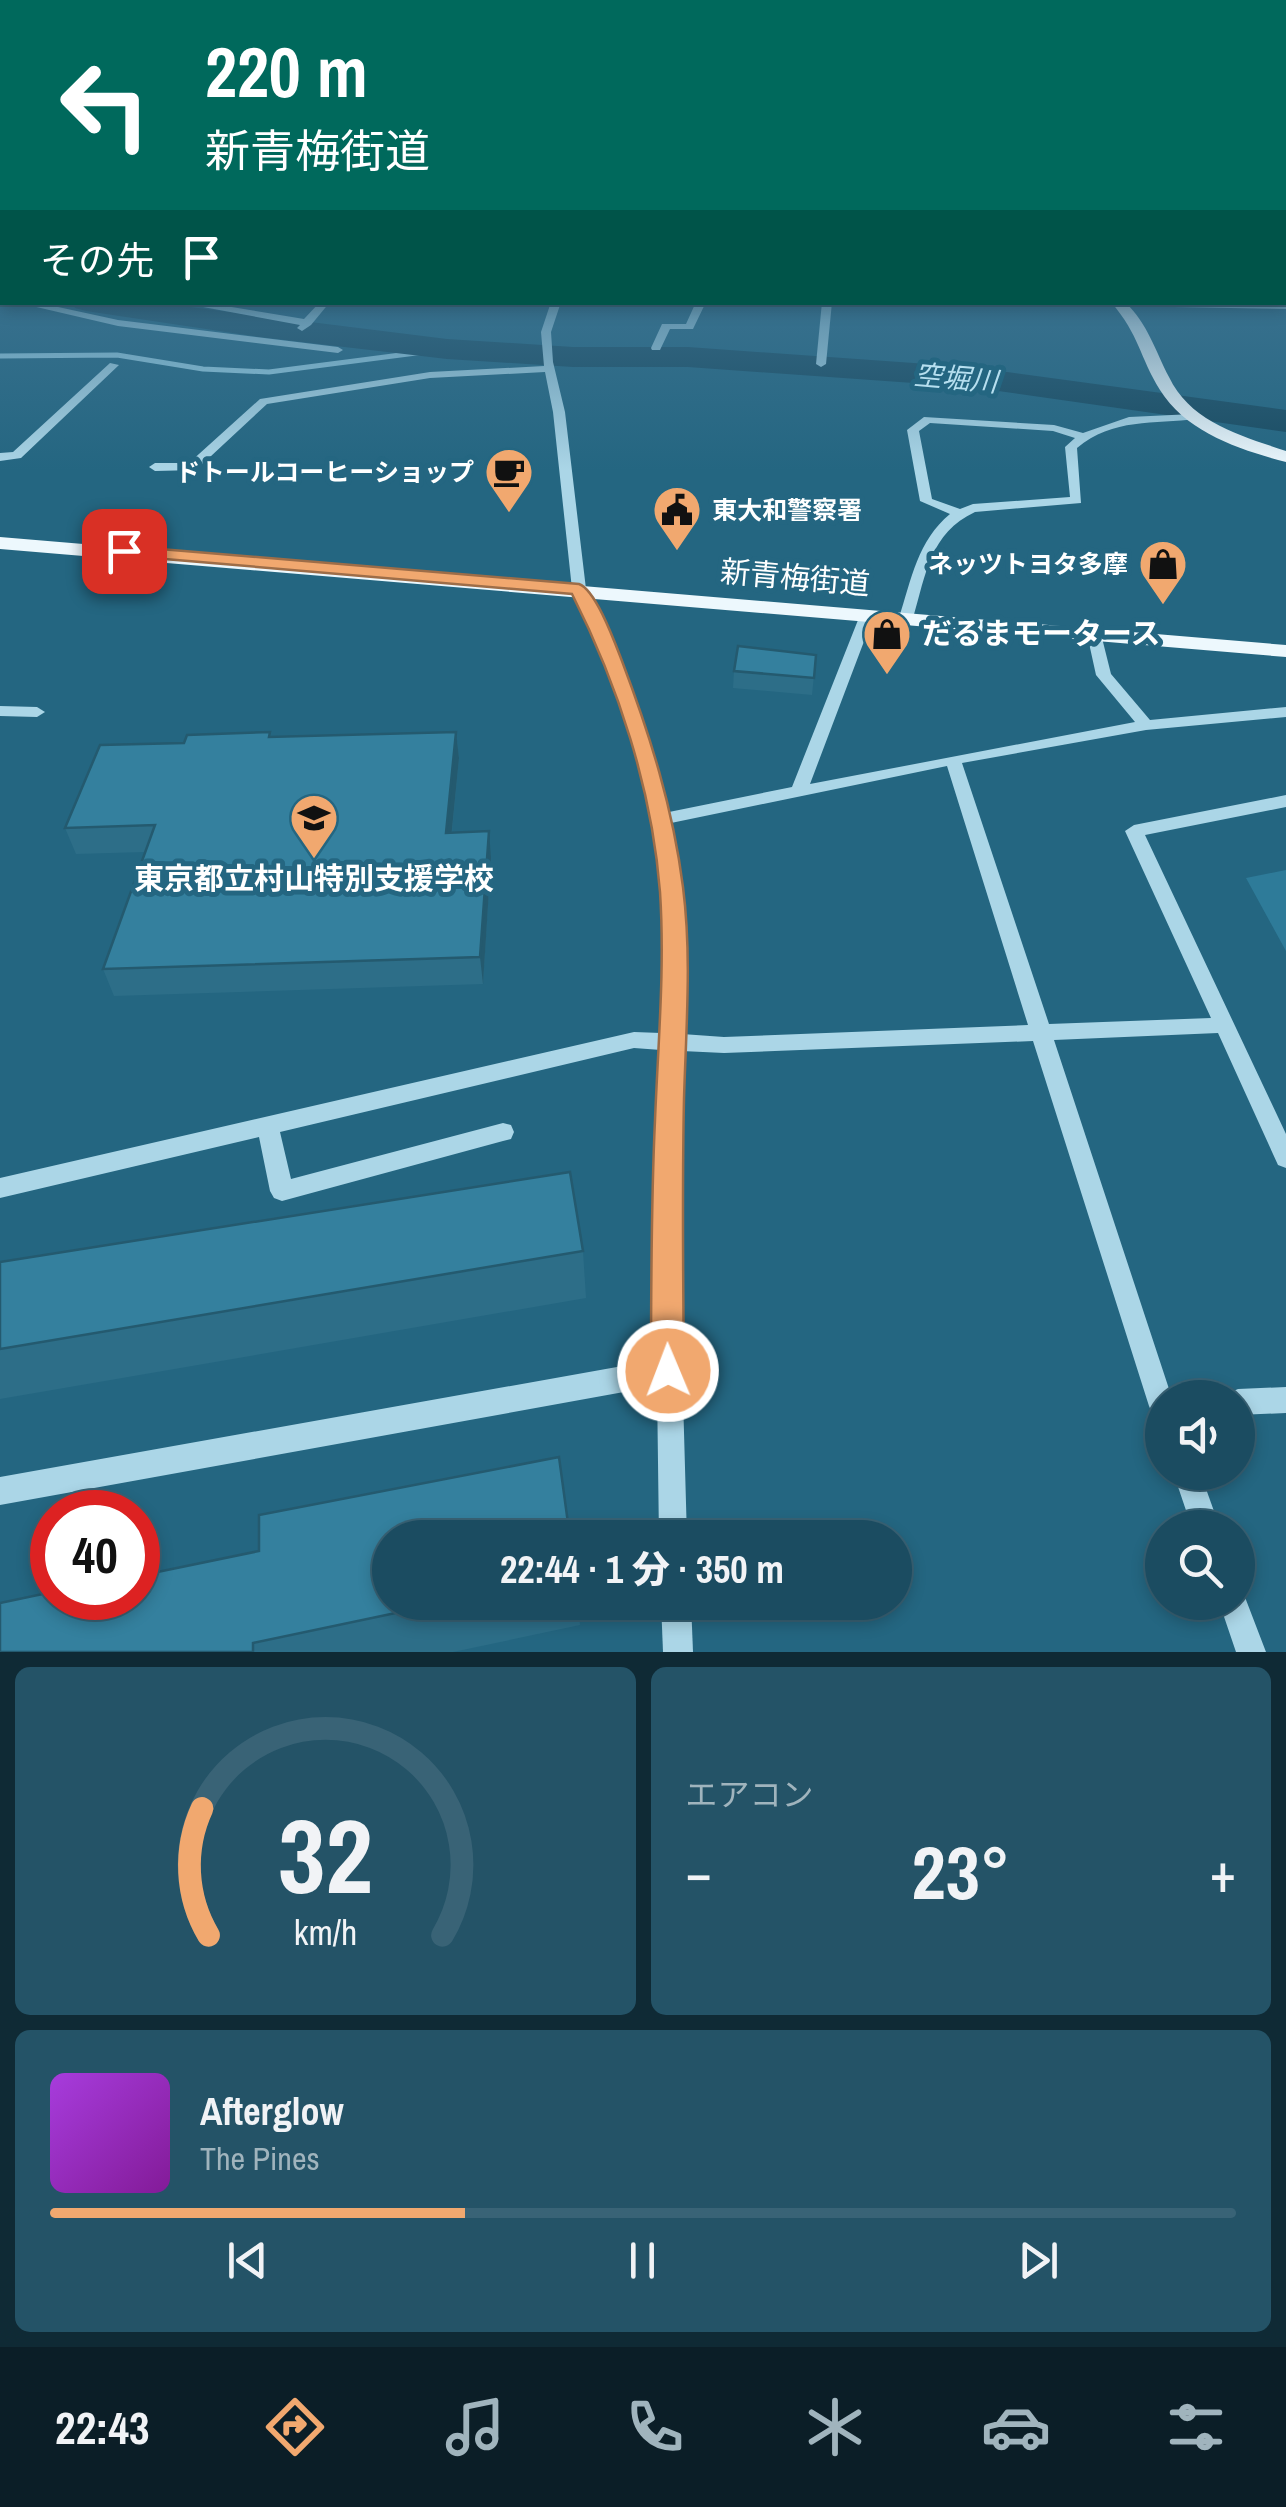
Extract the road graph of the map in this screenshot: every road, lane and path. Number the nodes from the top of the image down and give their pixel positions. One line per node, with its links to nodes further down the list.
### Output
1 (90, 317): 9 (street)
2 (272, 317): 8 (street)
3 (313, 317): 8 (street)
4 (552, 317): 14 (street)
5 (694, 317): 10 (street)
6 (826, 317): 12 (street)
7 (1132, 317): 15 (main road)
8 (308, 323): 9 (street)
9 (282, 344): 11 (street)
10 (656, 348)
11 (338, 350)
12 (821, 364)
13 (114, 365): 17 (street)
14 (548, 366): 19 (street); 22 (street)
15 (1193, 417): 16 (street); 18 (main road)
16 (1082, 436): 20 (street); 20 (street)
17 (0, 457)
18 (1286, 457)
19 (154, 467)
20 (958, 513): 24 (street)
21 (0, 543): 22 (main road, 新青梅街道)
22 (579, 589): 23 (main road, 新青梅街道); 34 (street)
23 (868, 615): 24 (main road, 新青梅街道); 32 (street)
24 (906, 618): 25 (main road, 新青梅街道)
25 (1094, 634): 26 (main road, 新青梅街道); 30 (street)
26 (1286, 651)
27 (0, 711): 28 (street)
28 (37, 712)
29 (1283, 715): 30 (street)
30 (1146, 725): 31 (street)
31 (953, 760): 32 (street); 36 (street)
32 (800, 790): 34 (street)
33 (1286, 801): 35 (street)
34 (662, 820): 37 (street)
35 (1224, 1025): 36 (street); 40 (street)
36 (1040, 1035): 37 (street); 43 (street)
37 (672, 1041): 38 (street); 42 (street)
38 (268, 1125): 39 (street); 41 (street)
39 (503, 1132)
40 (1286, 1158)
41 (0, 1188)
42 (668, 1371): 46 (street); 47 (street)
43 (1153, 1380)
44 (1286, 1400): 45 (street)
45 (1255, 1401)
46 (0, 1491)
47 (672, 1520)
48 (677, 1620): 50 (street)
49 (1239, 1620): 51 (street)
50 (678, 1652)
51 (1251, 1652)

